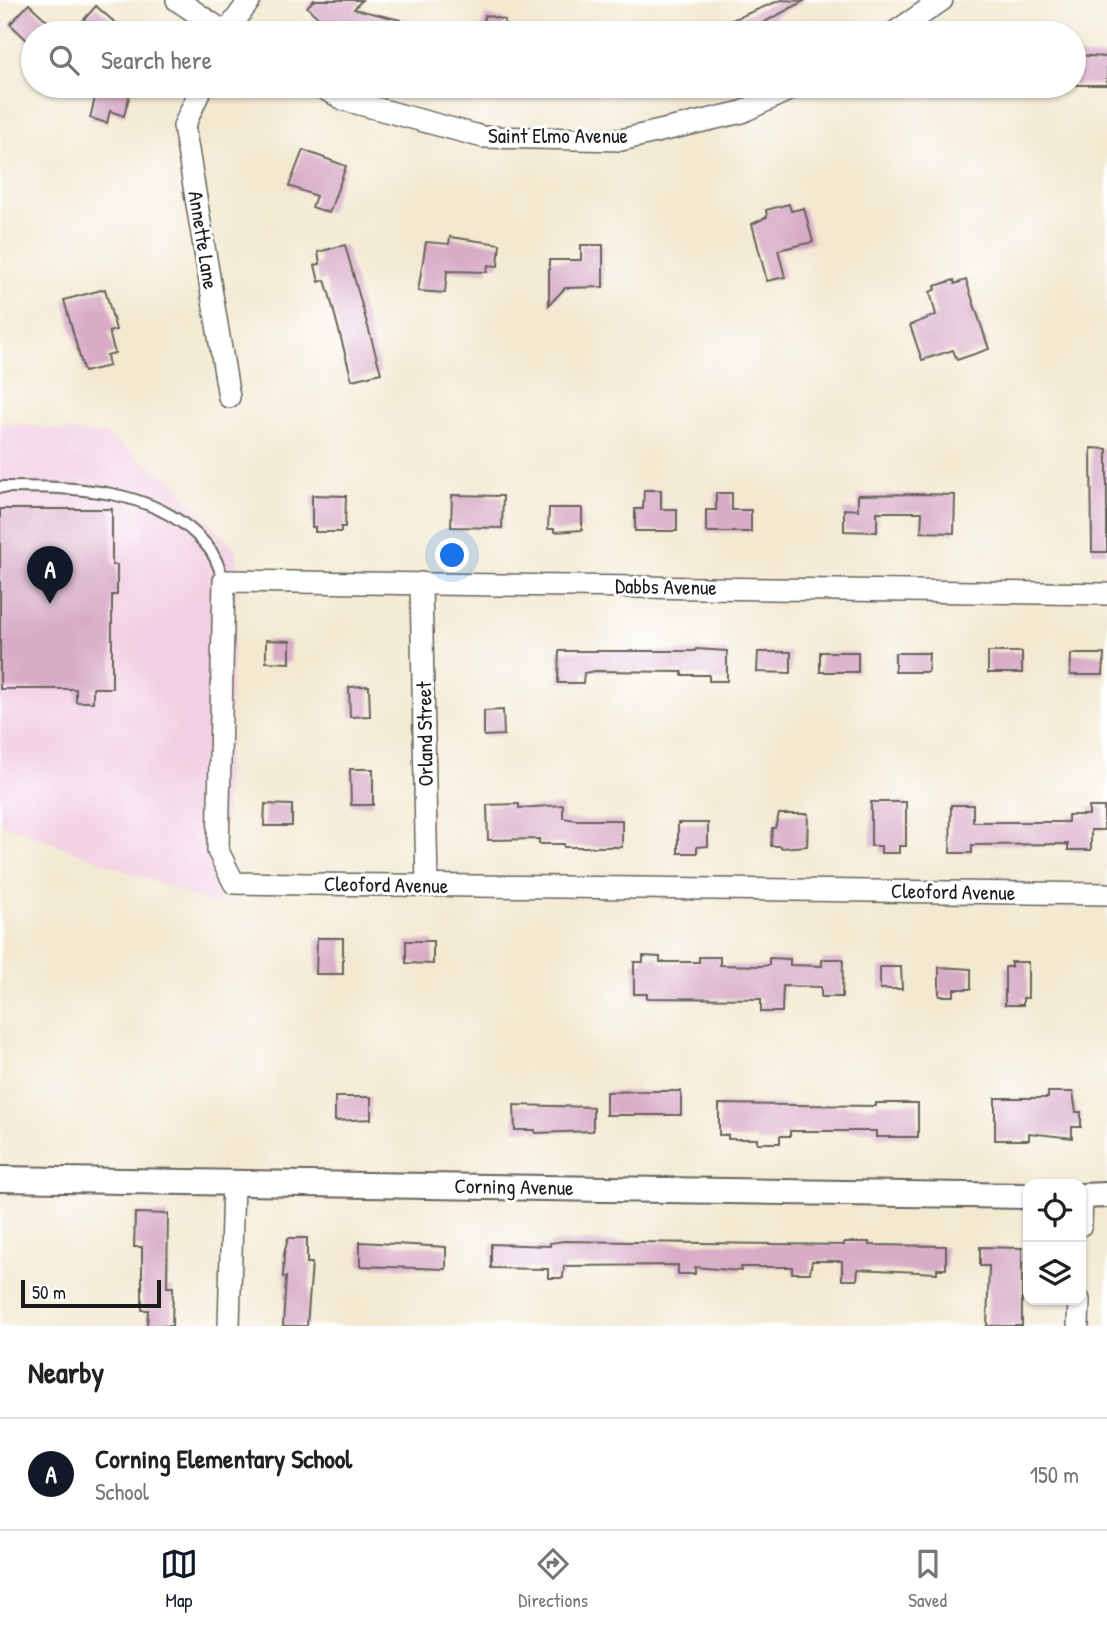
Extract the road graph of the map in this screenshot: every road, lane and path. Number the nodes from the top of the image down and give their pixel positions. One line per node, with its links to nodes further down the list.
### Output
1 (177, 0): 4 (street)
2 (250, 0): 5 (street)
3 (943, 0): 6 (street)
4 (208, 21)
5 (235, 21)
6 (912, 21)
7 (197, 98): 10 (street, Annette Lane)
8 (341, 98): 9 (street, Saint Elmo Avenue)
9 (772, 98)
10 (229, 397)
11 (0, 487): 12 (lane, Cleoford Avenue)
12 (225, 581): 13 (street, Dabbs Avenue); 15 (street, Cleoford Avenue)
13 (421, 583): 14 (street, Dabbs Avenue); 15 (street, Orland Street)
14 (1107, 594)
15 (427, 886): 16 (street, Cleoford Avenue)
16 (1107, 894)
17 (0, 1179): 18 (street, Corning Avenue)
18 (233, 1182): 20 (street, Corning Avenue); 23 (street)
19 (1107, 1195): 21 (street)
20 (1023, 1196)
21 (1086, 1196)
22 (1079, 1305): 24 (street)
23 (229, 1326)
24 (1078, 1326)

